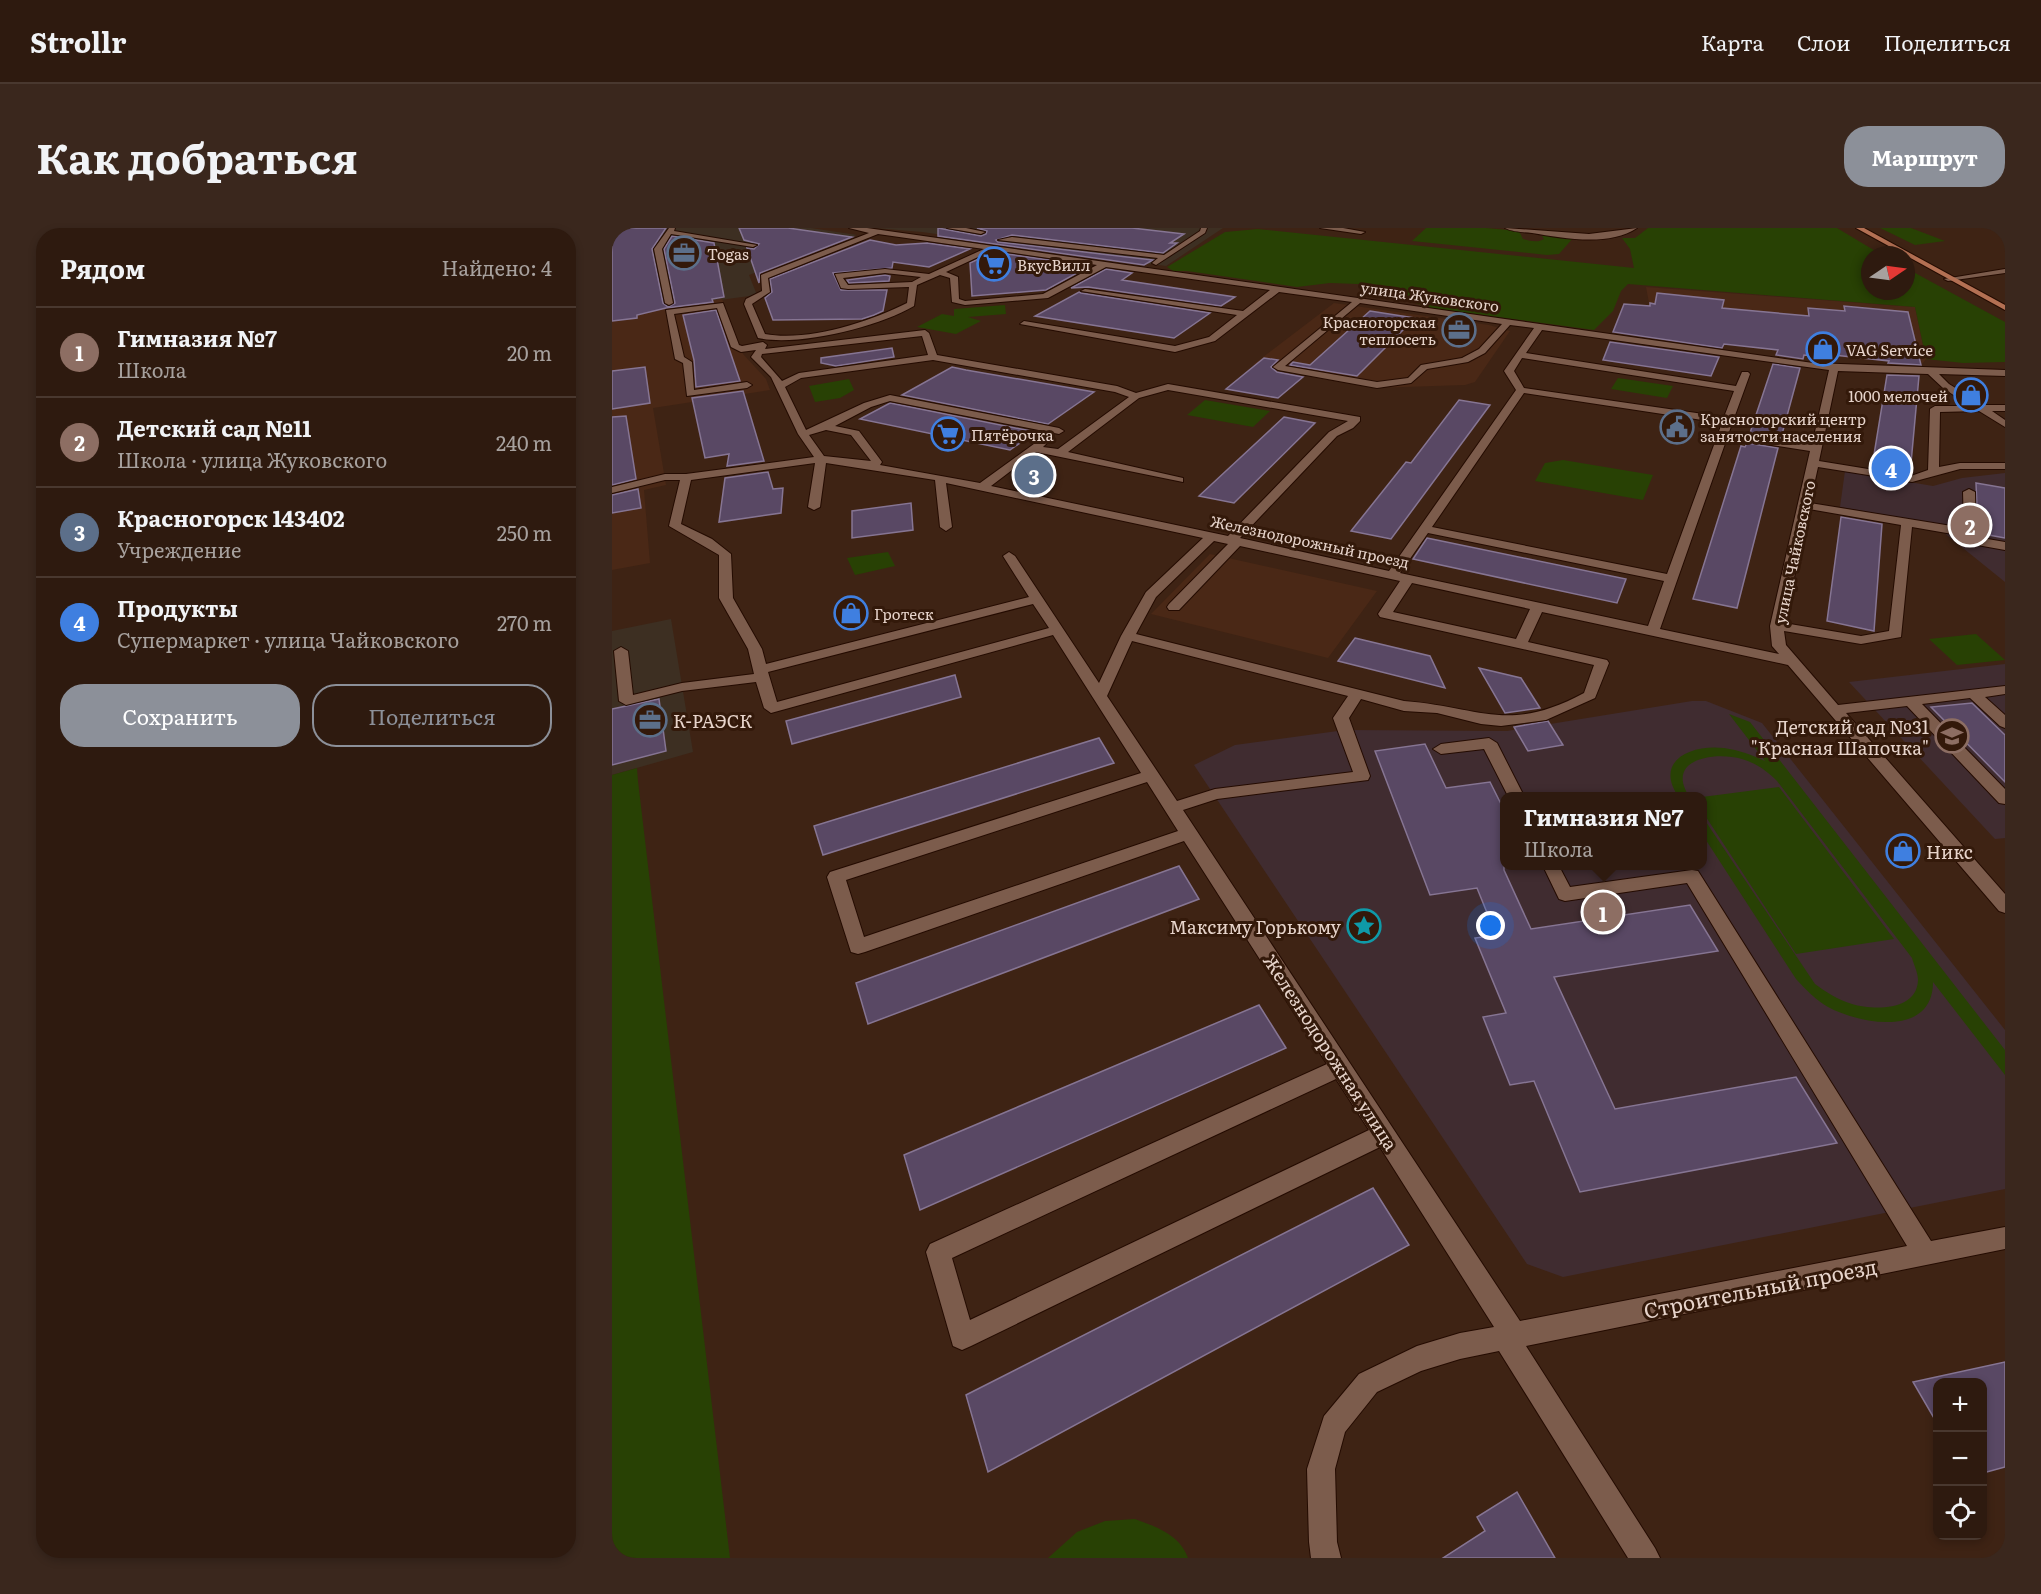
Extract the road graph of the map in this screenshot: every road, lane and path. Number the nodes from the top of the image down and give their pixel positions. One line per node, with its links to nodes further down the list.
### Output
1 (852, 228): 13 (street, улица Жуковского)
2 (920, 228): 15 (street)
3 (950, 228): 12 (street)
4 (1204, 228): 23 (street)
5 (1323, 228): 14 (street)
6 (1508, 228): 7 (street)
7 (1634, 228)
8 (1847, 228): 19 (main road)
9 (1859, 228): 31 (main road)
10 (671, 230): 18 (street); 39 (street)
11 (931, 230): 20 (street)
12 (984, 230)
13 (879, 232): 15 (street, улица Жуковского); 16 (street)
14 (1361, 232)
15 (903, 235): 21 (street, улица Жуковского)
16 (863, 238): 22 (street); 46 (street)
17 (1097, 239): 20 (street)
18 (753, 244)
19 (1877, 246)
20 (1081, 247): 23 (street); 24 (street)
21 (992, 248): 22 (street); 24 (street, улица Жуковского)
22 (977, 255): 29 (street)
23 (1166, 256): 27 (street)
24 (1060, 258): 25 (street, улица Жуковского)
25 (1104, 265): 27 (street, улица Жуковского); 29 (street)
26 (1915, 268): 42 (main road)
27 (1144, 270): 35 (street, улица Жуковского)
28 (2005, 271): 31 (street)
29 (940, 272): 30 (street)
30 (931, 276): 32 (street); 32 (street)
31 (1948, 279): 40 (main road)
32 (913, 284): 46 (street)
33 (1325, 286): 37 (street)
34 (1352, 289): 38 (street)
35 (1277, 290): 37 (street, улица Жуковского); 41 (street)
36 (1085, 291): 41 (street)
37 (1297, 292): 38 (street, улица Жуковского)
38 (1363, 302): 43 (street, улица Жуковского); 43 (street)
39 (669, 303)
40 (2005, 308)
41 (1245, 314): 44 (street)
42 (2005, 317)
43 (1508, 322): 45 (street, улица Жуковского)
44 (1024, 324)
45 (1539, 327): 47 (street); 49 (street, улица Жуковского)
46 (763, 345): 48 (street); 53 (street); 54 (street)
47 (1519, 355): 55 (street); 56 (street)
48 (933, 357): 54 (street); 57 (street)
49 (1834, 368): 50 (street, улица Жуковского); 66 (street, улица Чайковского)
50 (1932, 372): 51 (street, улица Жуковского); 59 (street)
51 (2005, 373)
52 (1745, 374): 55 (street)
53 (747, 385)
54 (780, 386): 63 (street)
55 (1740, 389): 60 (street)
56 (1521, 390): 60 (street); 83 (street)
57 (1136, 396): 67 (street); 86 (street)
58 (2005, 408): 59 (street)
59 (1983, 410): 61 (street); 72 (street)
60 (1728, 421): 64 (street)
61 (2005, 424)
62 (827, 427): 63 (street); 65 (street); 71 (street)
63 (803, 434): 68 (street)
64 (1723, 434): 66 (street); 91 (street)
65 (1034, 449): 67 (street); 76 (street)
66 (1816, 449): 69 (street, улица Чайковского)
67 (1060, 453): 75 (street)
68 (821, 459): 71 (street, Железнодорожный проезд); 73 (street, Железнодорожный проезд); 80 (street)
69 (1813, 463): 72 (street); 79 (street, улица Чайковского)
70 (2005, 466): 72 (street)
71 (870, 467): 74 (street, Железнодорожный проезд)
72 (1933, 472)
73 (686, 477): 77 (street, Железнодорожный проезд); 102 (street)
74 (940, 478): 76 (street, Железнодорожный проезд); 82 (street)
75 (1179, 480)
76 (981, 488): 85 (street, Железнодорожный проезд)
77 (612, 490)
78 (1968, 492): 84 (street)
79 (1803, 505): 81 (street); 95 (street, улица Чайковского)
80 (814, 507)
81 (1907, 522): 84 (street); 95 (street)
82 (946, 527)
83 (1425, 529): 89 (street); 91 (street)
84 (1970, 533): 87 (street)
85 (1212, 536): 86 (street, Железнодорожный проезд); 98 (street)
86 (1234, 541): 89 (street, Железнодорожный проезд); 93 (street)
87 (2005, 546)
88 (1009, 556): 92 (street, Железнодорожная улица)
89 (1392, 576): 90 (street, Железнодорожный проезд)
90 (1408, 579): 94 (street, Железнодорожный проезд); 99 (street)
91 (1671, 579): 97 (street)
92 (1037, 599): 96 (street, Железнодорожная улица); 102 (street)
93 (1174, 607)
94 (1537, 608): 97 (street, Железнодорожный проезд); 99 (street)
95 (1777, 626): 101 (street, улица Чайковского)
96 (1058, 630): 102 (street); 106 (street, Железнодорожная улица)
97 (1652, 633): 101 (street, Железнодорожный проезд)
98 (1128, 636): 104 (street); 106 (street)
99 (1520, 645): 104 (street)
100 (621, 651): 102 (street)
101 (1790, 660): 108 (street, улица Чайковского)
102 (761, 673)
103 (2005, 690): 105 (street)
104 (1357, 694): 114 (street)
105 (1974, 694): 107 (street); 109 (street)
106 (1100, 696): 111 (street, Железнодорожная улица)
107 (1911, 702): 108 (street); 113 (street)
108 (1834, 710): 117 (street, улица Чайковского)
109 (2005, 723)
110 (1441, 749): 112 (street)
111 (1152, 775): 114 (street, Железнодорожная улица); 115 (street)
112 (1514, 792)
113 (2005, 798)
114 (1172, 808): 115 (street, Железнодорожная улица)
115 (1189, 833): 118 (street, Железнодорожная улица)
116 (1553, 870): 121 (street)
117 (2005, 906)
118 (1341, 1067): 119 (street, Железнодорожная улица); 119 (street)
119 (1384, 1134): 122 (street, Железнодорожная улица)
120 (2005, 1238): 121 (street, Строительный проезд)
121 (1926, 1254): 122 (street, Строительный проезд)
122 (1510, 1337): 123 (street, Строительный проезд); 124 (street, Железнодорожная улица)
123 (1326, 1558)
124 (1645, 1558)

